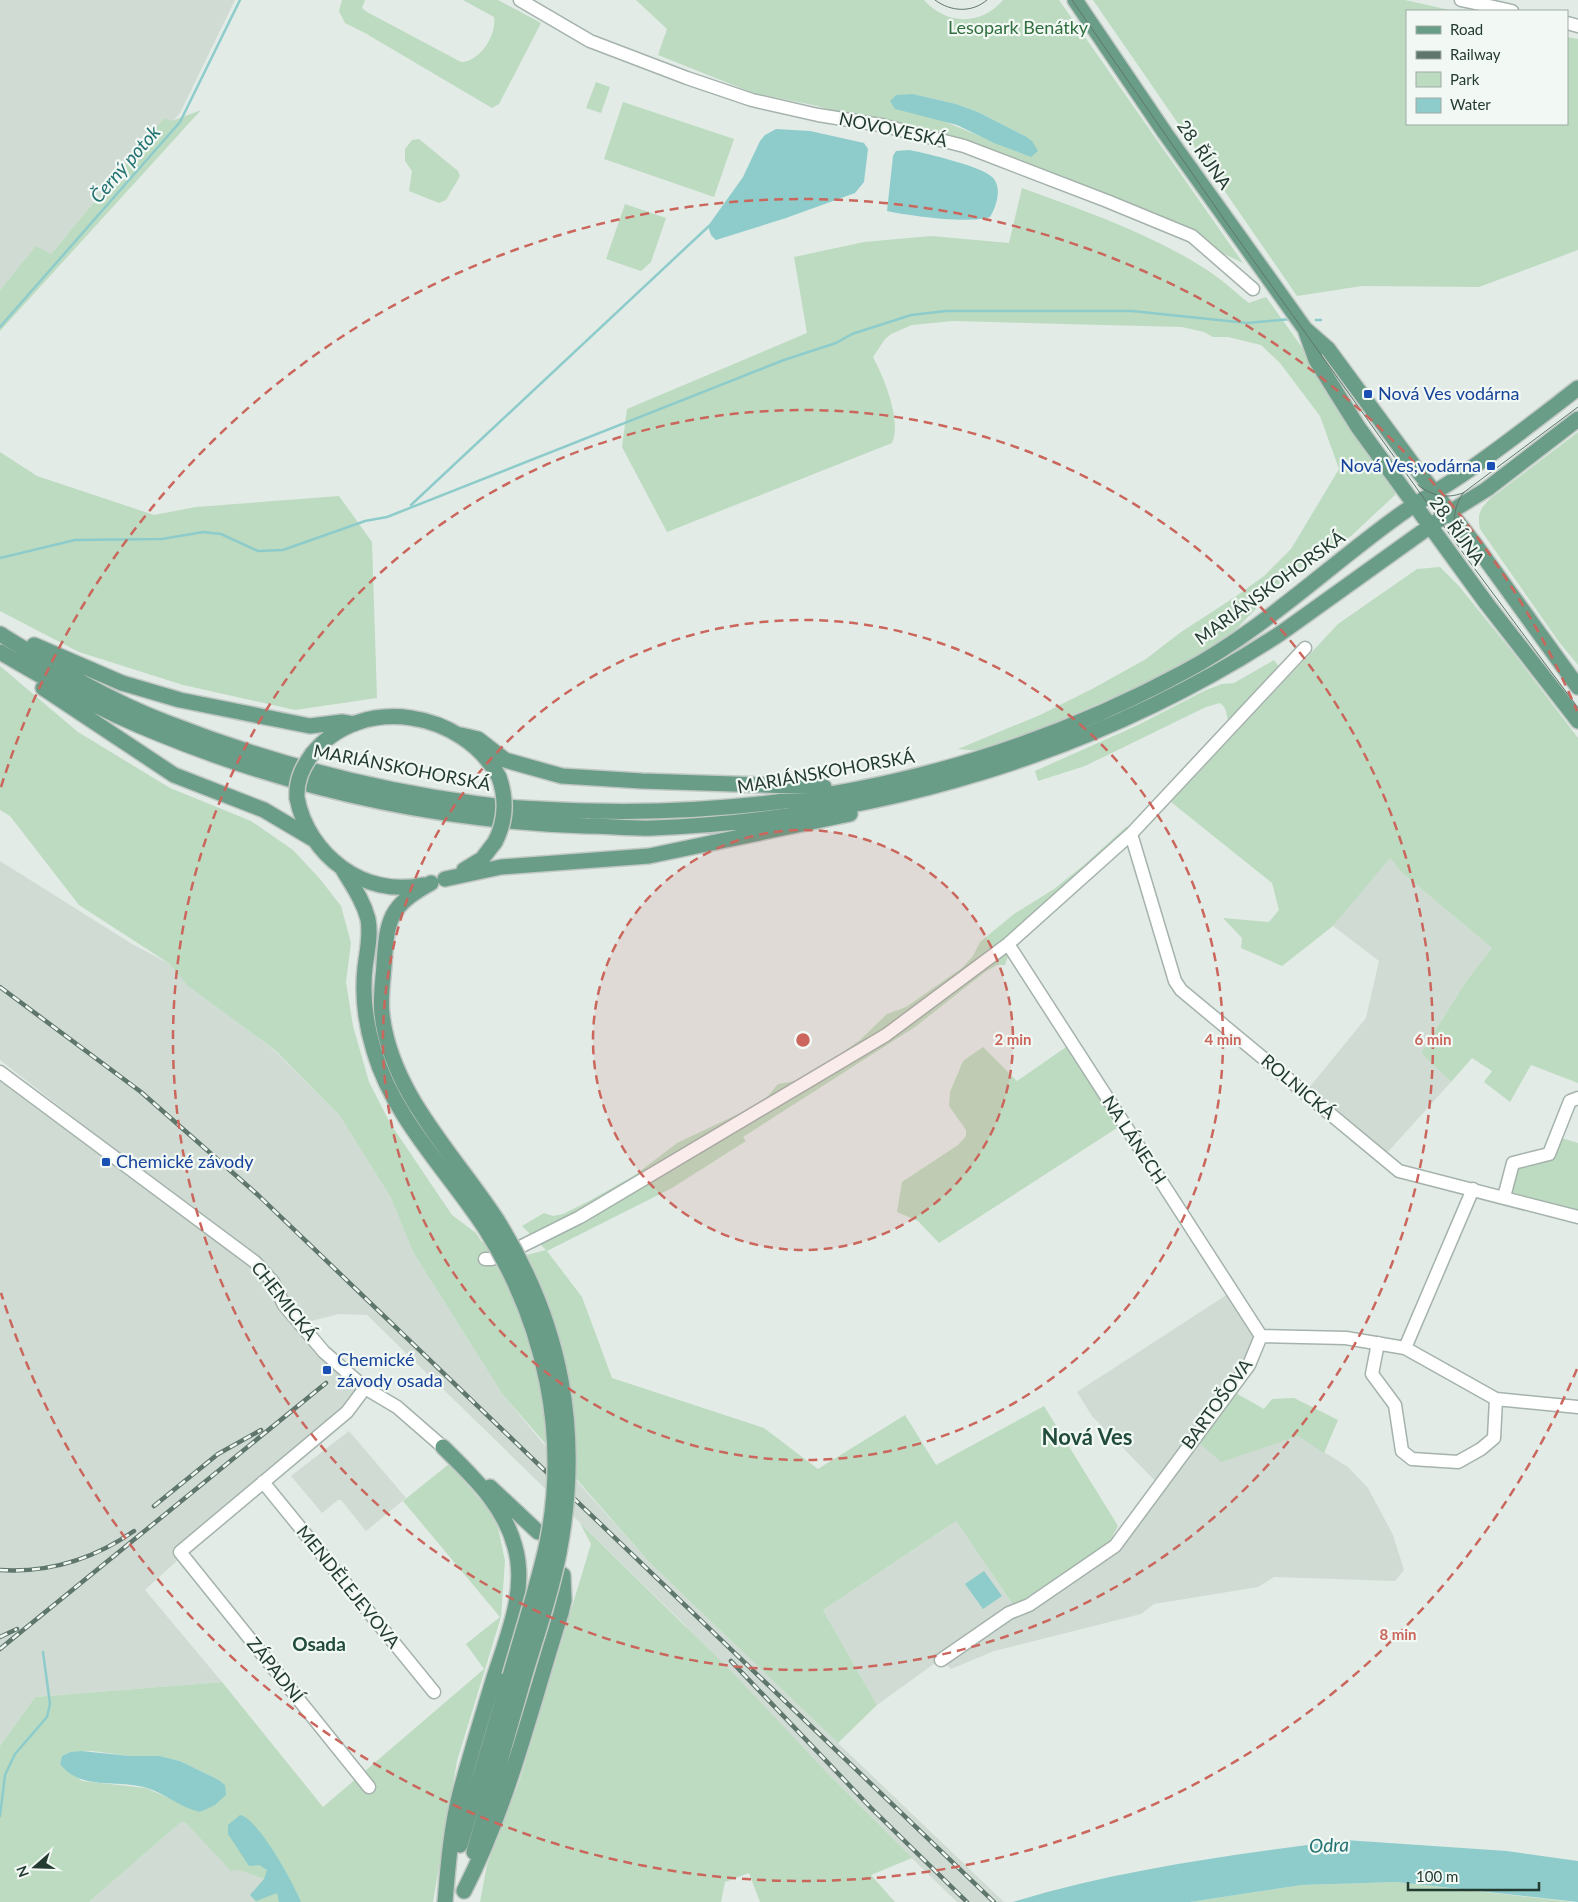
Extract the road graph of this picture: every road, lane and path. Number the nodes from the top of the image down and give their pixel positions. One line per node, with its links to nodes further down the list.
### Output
1 (520, 0): 5 (street, NOVOVESKÁ)
2 (1074, 0): 6 (main road, 28. ŘÍJNA)
3 (1461, 0): 4 (street)
4 (1507, 10)
5 (1253, 289)
6 (1305, 330): 9 (main road, 28. ŘÍJNA); 10 (main road, 28. ŘÍJNA)
7 (1578, 388): 9 (main road, MARIÁNSKOHORSKÁ)
8 (1578, 419): 11 (main road, MARIÁNSKOHORSKÁ)
9 (1434, 492): 10 (main road, MARIÁNSKOHORSKÁ); 11 (main road, 28. ŘÍJNA)
10 (1415, 505): 12 (main road, 28. ŘÍJNA); 23 (main road, MARIÁNSKOHORSKÁ)
11 (1450, 512): 12 (main road, MARIÁNSKOHORSKÁ); 19 (main road, 28. ŘÍJNA)
12 (1430, 526): 13 (main road, MARIÁNSKOHORSKÁ); 14 (main road, 28. ŘÍJNA)
13 (1400, 548): 14 (main road); 23 (main road, MARIÁNSKOHORSKÁ)
14 (1448, 552): 20 (main road, 28. ŘÍJNA)
15 (0, 630): 21 (main road)
16 (0, 634): 23 (main road, MARIÁNSKOHORSKÁ)
17 (1305, 648): 24 (street)
18 (0, 654): 23 (main road, MARIÁNSKOHORSKÁ); 25 (main road)
19 (1578, 688)
20 (1578, 720)
21 (354, 724): 22 (main road); 25 (main road, bridge)
22 (461, 735): 23 (main road); 27 (main road, bridge)
23 (906, 787): 27 (main road)
24 (1131, 834): 28 (street); 31 (street, ROLNICKÁ)
25 (312, 839): 26 (main road)
26 (342, 868): 27 (main road); 34 (main road)
27 (438, 881): 34 (main road)
28 (1008, 944): 35 (street); 36 (street, NA LÁNECH)
29 (0, 1072): 39 (street, CHEMICKÁ)
30 (1578, 1098): 32 (street)
31 (1473, 1189): 32 (street, ROLNICKÁ); 38 (street)
32 (1504, 1197): 33 (street, ROLNICKÁ)
33 (1578, 1217)
34 (491, 1224): 47 (main road, bridge)
35 (522, 1246)
36 (1261, 1336): 37 (street); 46 (street, BARTOŠOVA)
37 (1378, 1344): 38 (street); 40 (street)
38 (1405, 1348): 40 (street)
39 (365, 1388): 42 (street, CHEMICKÁ); 43 (street)
40 (1496, 1399): 41 (street)
41 (1578, 1407)
42 (444, 1447): 44 (main road); 51 (main road)
43 (263, 1482): 48 (street, MENDĚLEJEVOVA); 49 (street, ZÁPADNÍ)
44 (538, 1532)
45 (562, 1575): 50 (main road)
46 (941, 1660)
47 (517, 1679): 50 (main road); 51 (main road)
48 (434, 1692)
49 (369, 1787)
50 (463, 1897)
51 (446, 1902)

